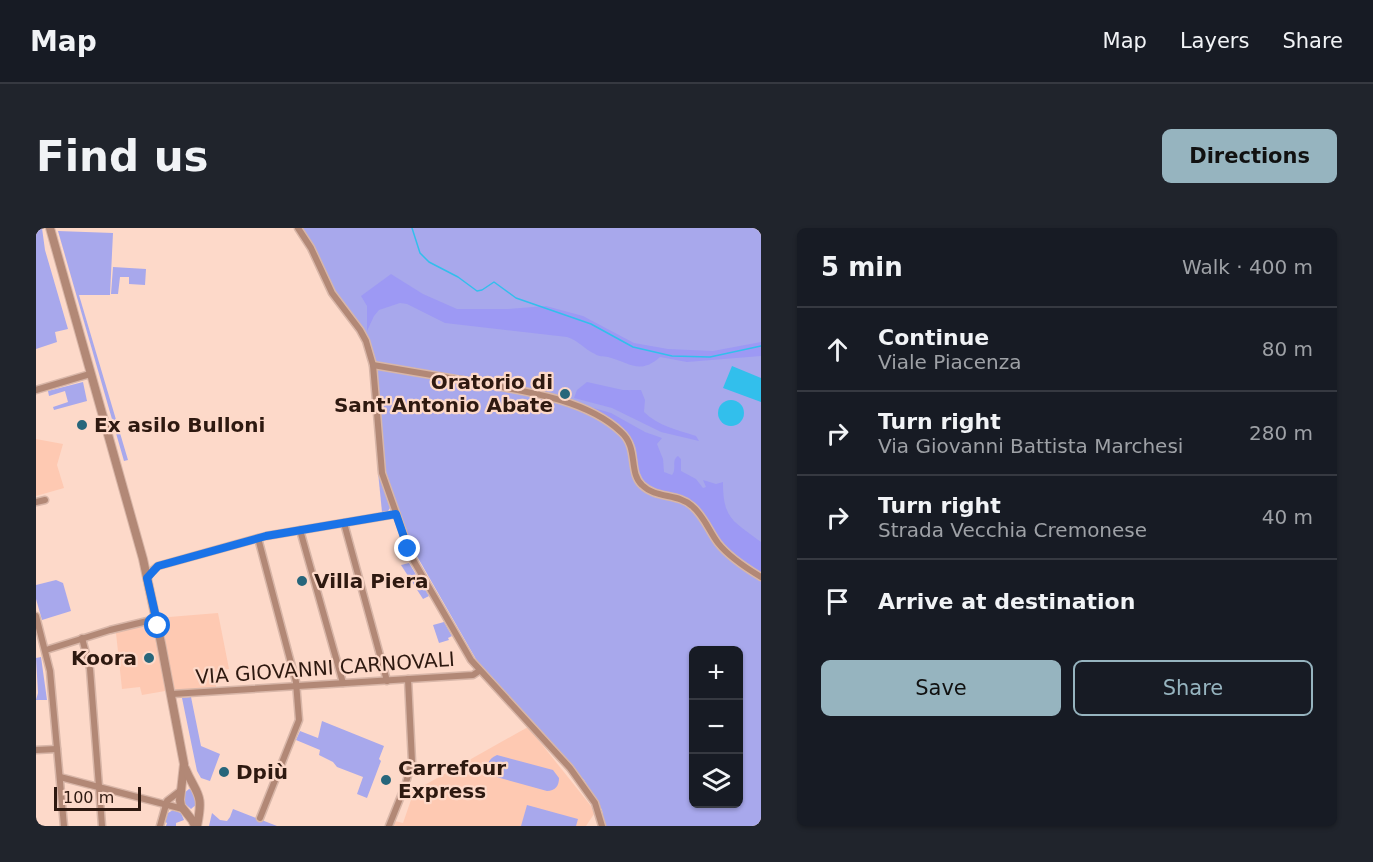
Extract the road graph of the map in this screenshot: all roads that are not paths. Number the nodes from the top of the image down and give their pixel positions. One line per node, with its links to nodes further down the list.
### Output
1 (50, 228): 4 (street)
2 (298, 228): 3 (street)
3 (373, 365): 8 (street); 14 (street)
4 (90, 374): 5 (street); 12 (street)
5 (36, 390)
6 (45, 500): 7 (street)
7 (36, 502)
8 (396, 514): 9 (street); 20 (street)
9 (344, 523): 10 (street); 22 (street)
10 (300, 530): 11 (street); 23 (street)
11 (258, 538): 13 (street); 24 (street)
12 (143, 559): 13 (street); 15 (street)
13 (158, 566): 15 (street)
14 (761, 577)
15 (147, 578): 17 (street)
16 (36, 615): 19 (street)
17 (156, 619): 18 (street); 25 (street)
18 (82, 638): 19 (street); 30 (street)
19 (46, 650): 26 (street)
20 (479, 671): 21 (street, VIA GIOVANNI CARNOVALI); 42 (street)
21 (408, 679): 22 (street, VIA GIOVANNI CARNOVALI); 41 (street)
22 (387, 681): 23 (street, VIA GIOVANNI CARNOVALI)
23 (343, 683): 24 (street, VIA GIOVANNI CARNOVALI)
24 (297, 686): 25 (street, VIA GIOVANNI CARNOVALI); 36 (street)
25 (172, 694): 28 (street)
26 (57, 749): 27 (street); 29 (street)
27 (36, 750)
28 (183, 764): 31 (street); 32 (street)
29 (60, 777): 30 (street); 37 (street)
30 (99, 787): 33 (street); 38 (street)
31 (195, 787): 32 (street); 34 (street)
32 (180, 791): 33 (street); 35 (street)
33 (166, 805): 35 (street); 39 (street)
34 (200, 805): 35 (street); 40 (street)
35 (183, 808): 40 (street)
36 (260, 818)
37 (64, 826)
38 (102, 826)
39 (160, 826)
40 (196, 826)
41 (389, 826)
42 (602, 826)

